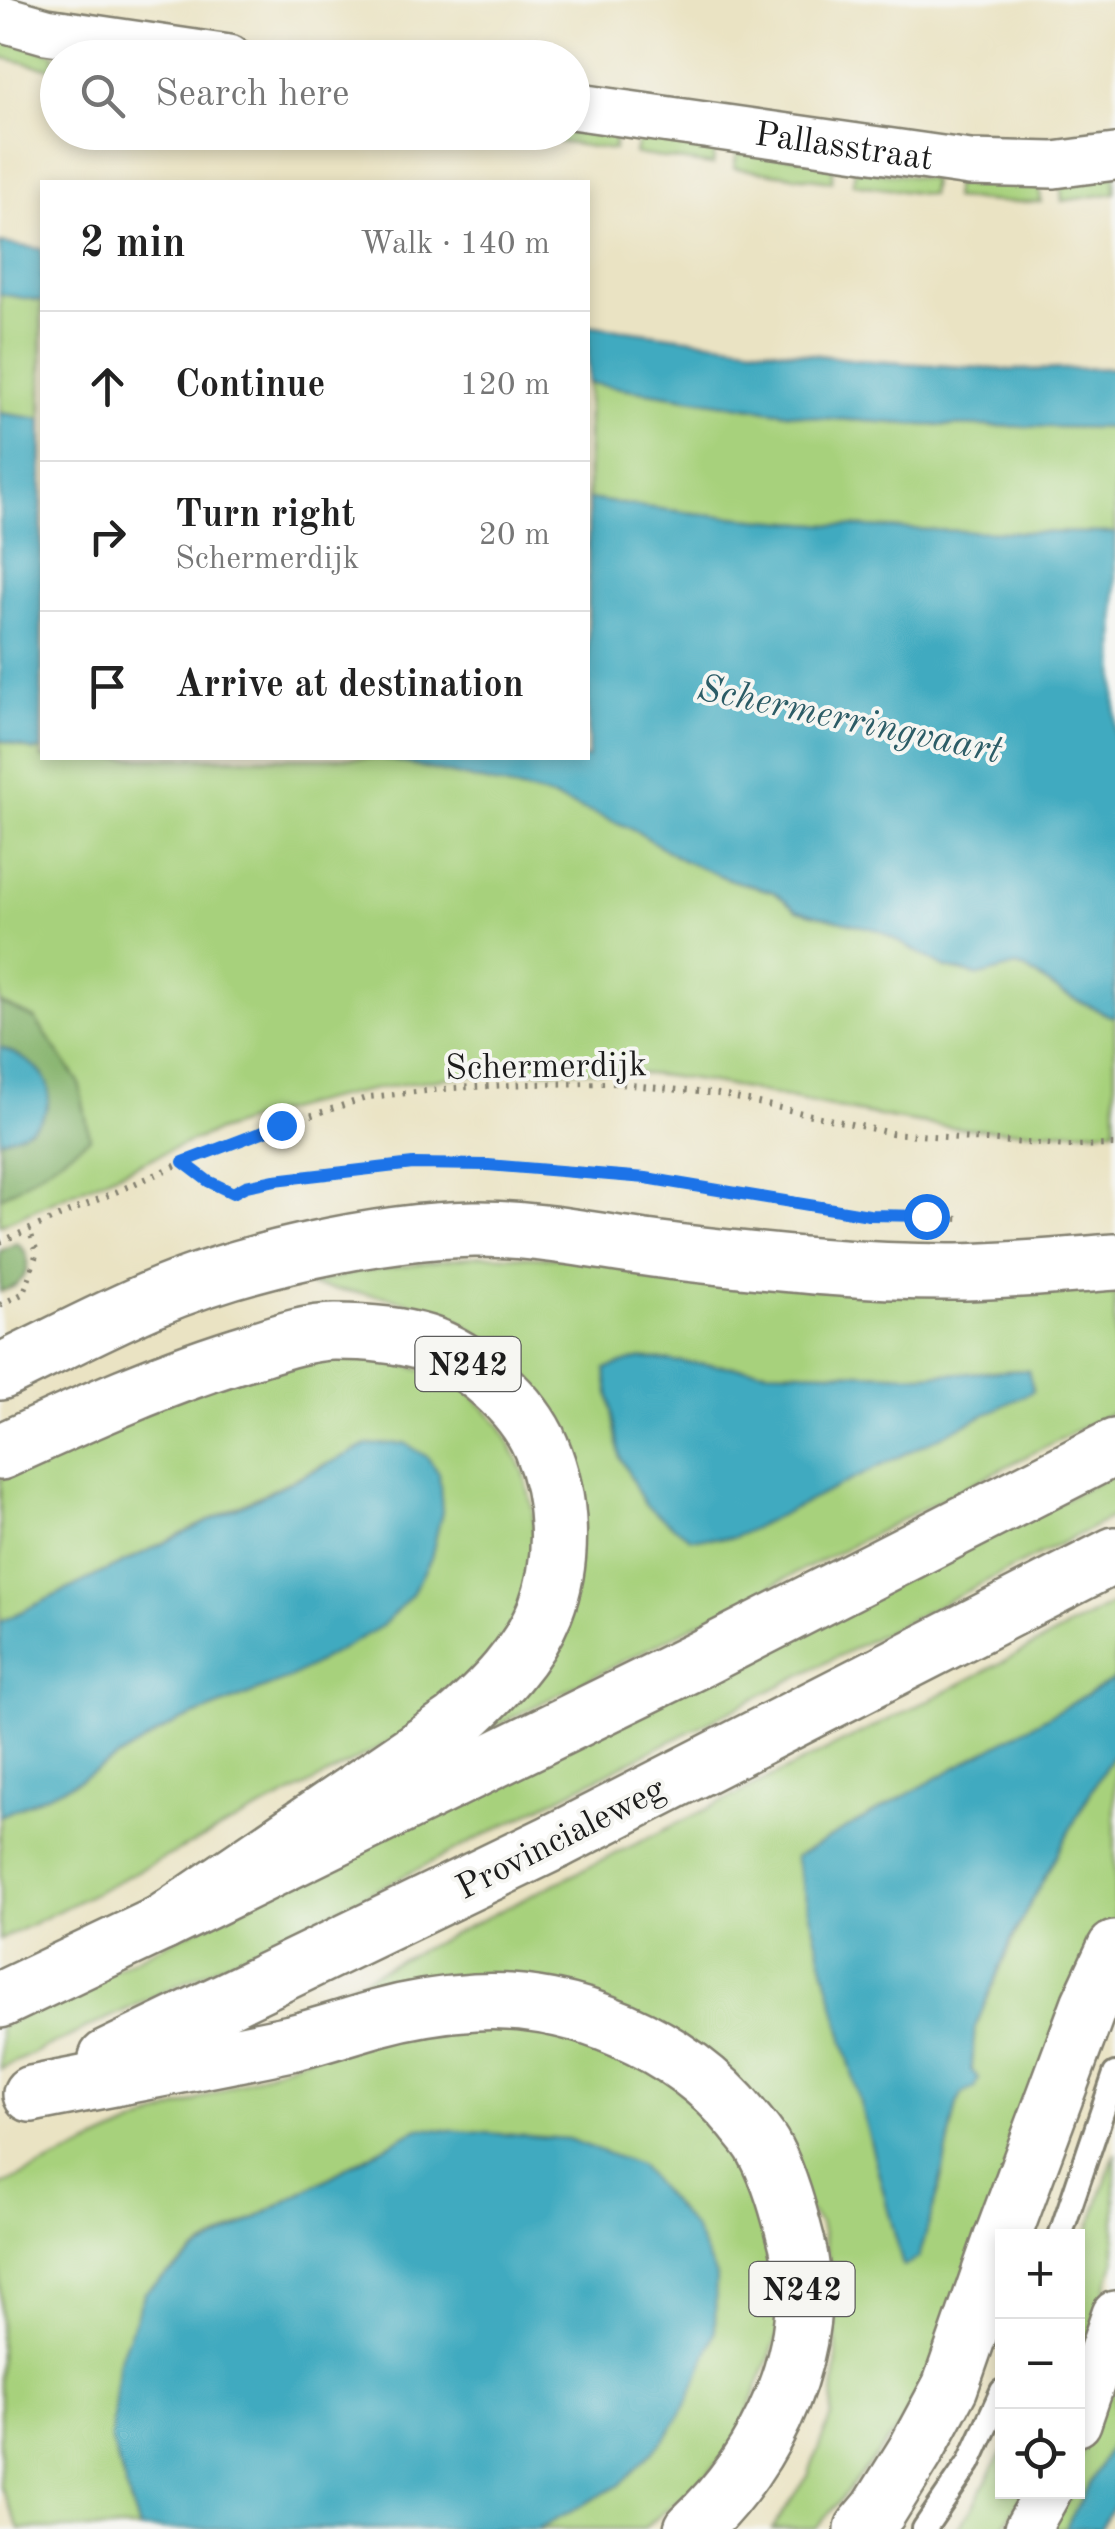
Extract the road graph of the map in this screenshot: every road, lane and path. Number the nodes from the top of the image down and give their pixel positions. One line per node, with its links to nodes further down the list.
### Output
1 (0, 18): 2 (street)
2 (103, 40)
3 (590, 109): 4 (street, Pallasstraat)
4 (1115, 157)
5 (1115, 1145): 6 (path, Schermerdijk)
6 (183, 1162): 7 (path); 8 (path, Schermerdijk)
7 (963, 1219)
8 (29, 1229): 9 (path, Schermerdijk); 11 (path)
9 (0, 1242)
10 (1115, 1262): 12 (main road)
11 (0, 1304)
12 (0, 1372)
13 (1115, 1447): 16 (main road, N242)
14 (0, 1452): 16 (main road, N242)
15 (1115, 1555): 20 (main road, Provincialeweg / N242)
16 (162, 1923): 18 (main road, N242)
17 (1115, 1950): 21 (main road)
18 (0, 2000)
19 (1115, 2074): 22 (lane)
20 (16, 2102): 28 (main road, N242)
21 (1006, 2229)
22 (1062, 2229)
23 (995, 2260): 29 (main road)
24 (1115, 2314): 26 (street)
25 (995, 2406): 30 (lane)
26 (1083, 2409)
27 (1044, 2499): 31 (street)
28 (692, 2529)
29 (863, 2529)
30 (924, 2529)
31 (1027, 2529)

